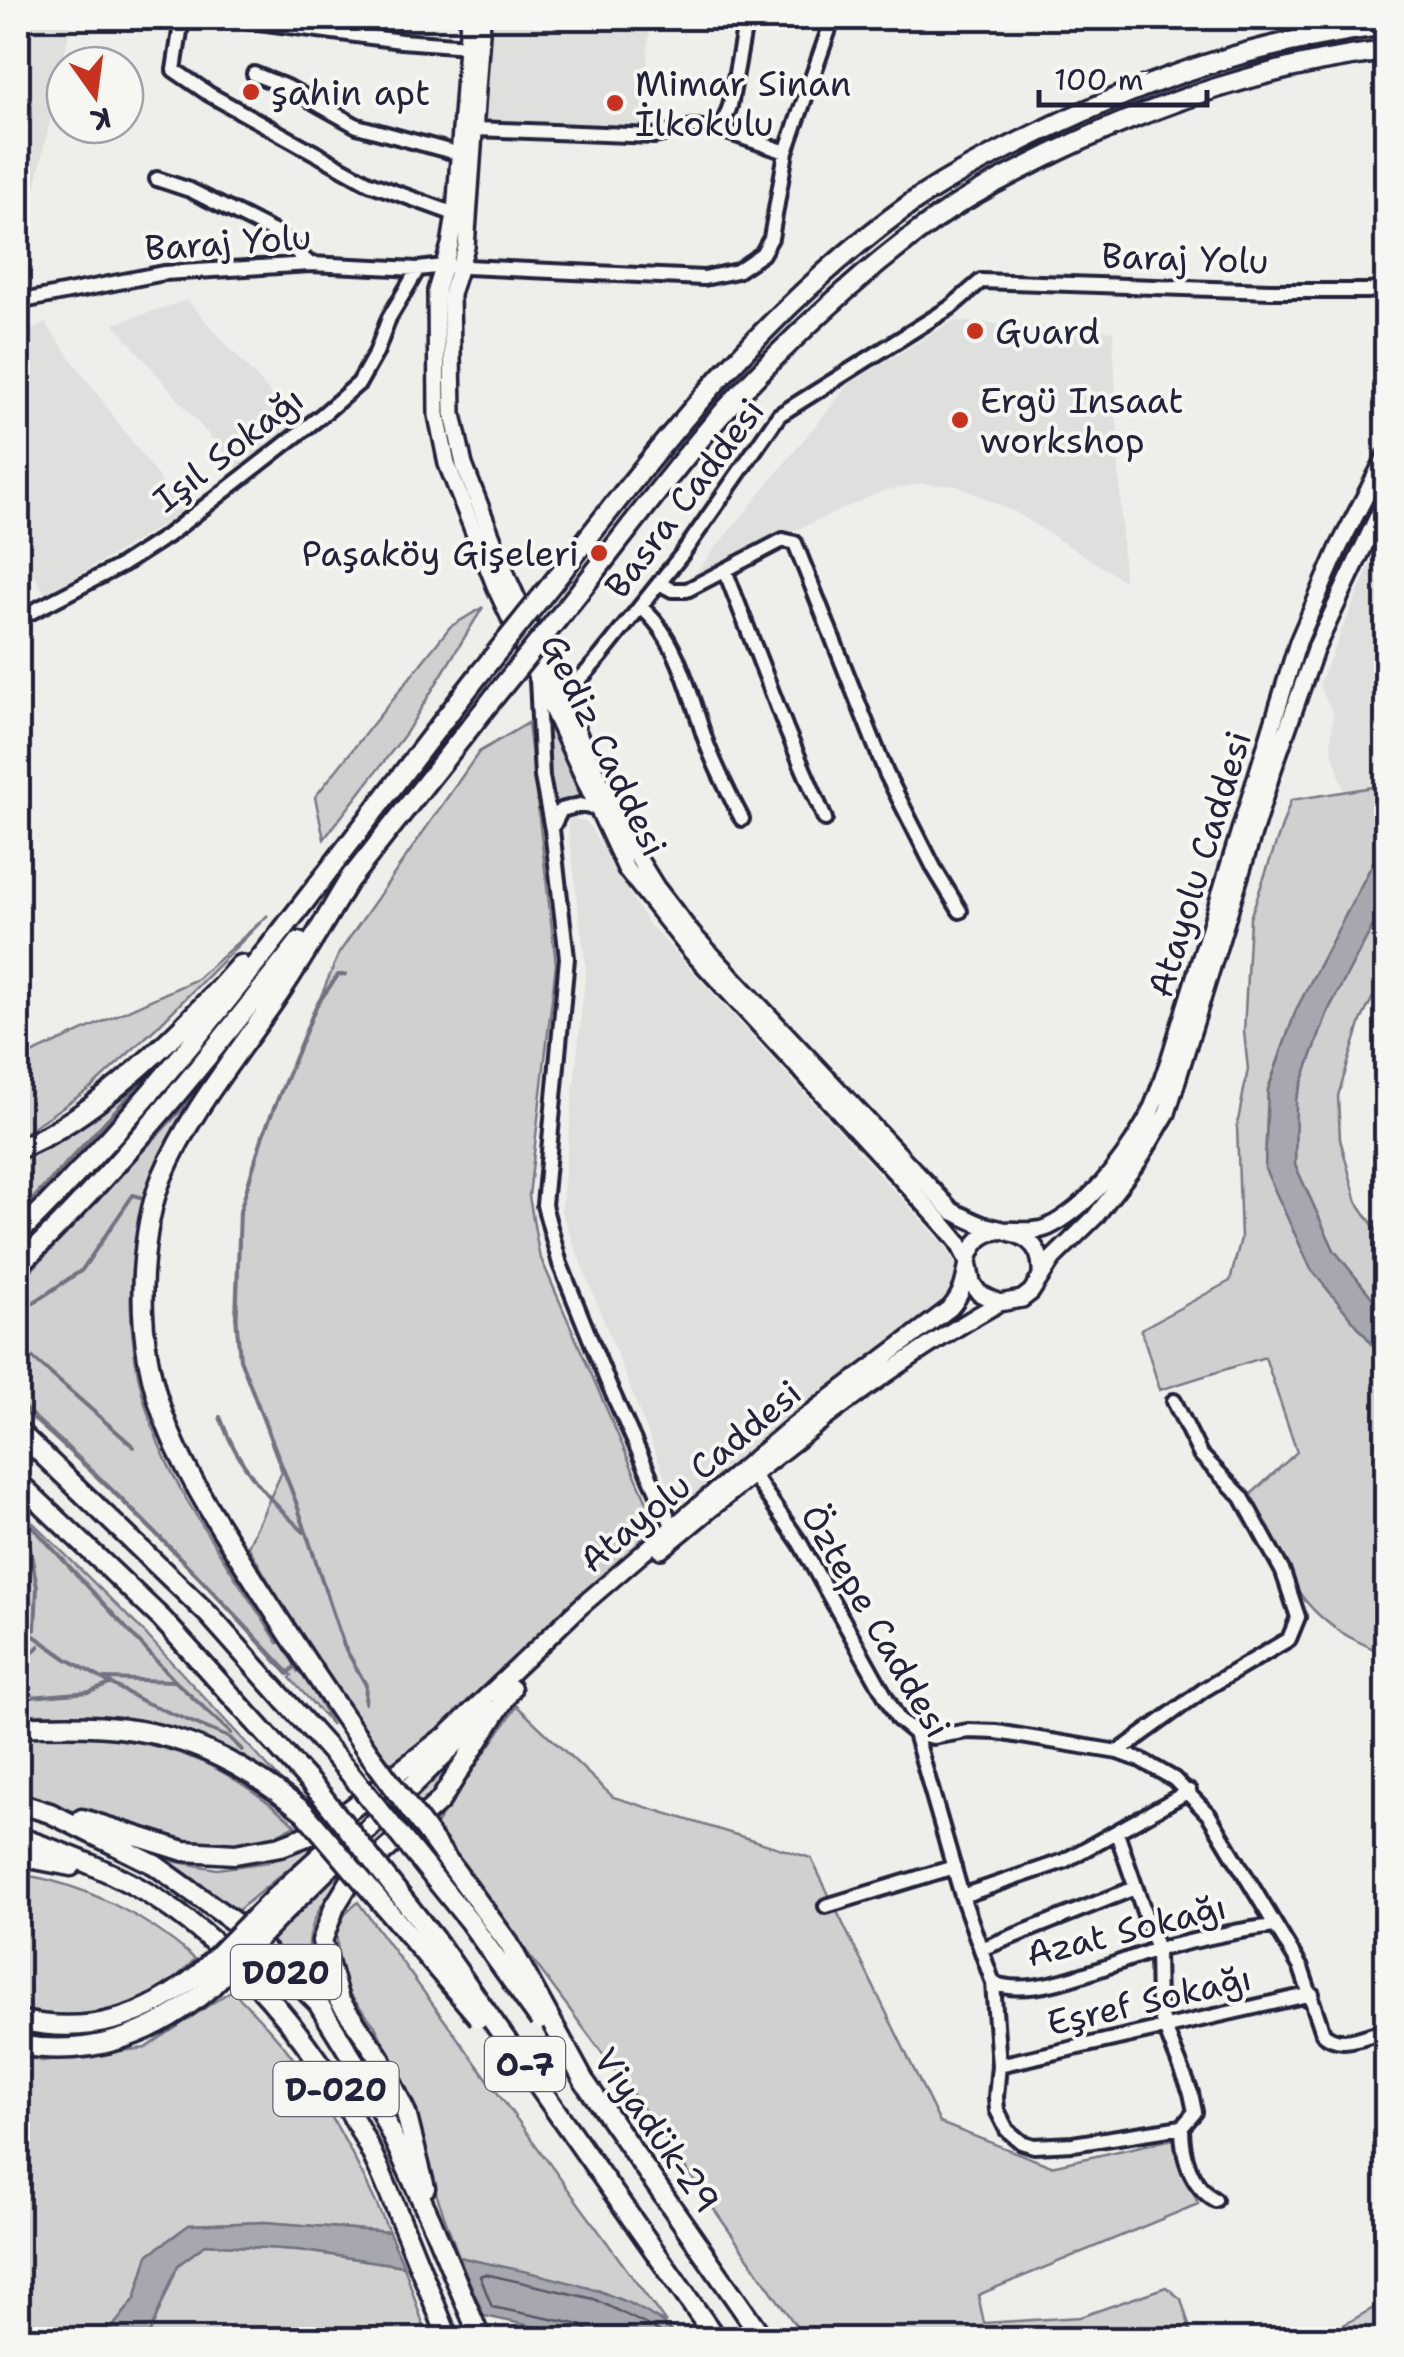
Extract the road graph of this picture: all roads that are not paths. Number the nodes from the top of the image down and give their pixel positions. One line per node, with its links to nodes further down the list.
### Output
1 (182, 18): 16 (street)
2 (228, 18): 8 (street)
3 (469, 18): 8 (main road)
4 (482, 18): 11 (main road)
5 (746, 18): 12 (street)
6 (833, 18): 13 (street, Baraj Yolu)
7 (1386, 25): 34 (highway, bridge)
8 (468, 46): 14 (main road)
9 (1386, 53): 36 (highway, bridge)
10 (254, 74): 14 (street)
11 (475, 129): 12 (street); 18 (main road)
12 (720, 130): 13 (street)
13 (786, 152): 18 (street, Baraj Yolu)
14 (460, 154): 16 (main road)
15 (157, 178): 17 (street)
16 (455, 214): 18 (main road)
17 (310, 264): 19 (street, Baraj Yolu); 22 (street, Baraj Yolu)
18 (452, 267): 19 (street, Baraj Yolu); 29 (main road, Gediz Caddesi); 30 (main road, Gediz Caddesi)
19 (418, 269): 28 (street, Işıl Sokağı)
20 (981, 281): 21 (street, Baraj Yolu); 26 (street, Basra Caddesi)
21 (1386, 288)
22 (18, 302)
23 (1386, 456): 39 (main road, Atayolu Caddesi)
24 (1386, 499): 43 (main road, Atayolu Caddesi)
25 (725, 570): 26 (street); 32 (street); 37 (street)
26 (659, 582): 27 (street, Basra Caddesi)
27 (640, 606): 30 (street, Basra Caddesi); 33 (street)
28 (18, 618)
29 (537, 675): 30 (main road, Gediz Caddesi); 35 (street)
30 (554, 698): 31 (main road, Gediz Caddesi); 39 (main road, Gediz Caddesi)
31 (598, 809): 35 (street); 41 (main road, Gediz Caddesi)
32 (825, 819)
33 (742, 820)
34 (358, 830): 38 (highway); 40 (highway)
35 (552, 830): 49 (street)
36 (352, 875): 42 (highway); 78 (highway, bridge)
37 (960, 911)
38 (18, 1149)
39 (1009, 1230): 41 (main road, Atayolu Caddesi); 43 (main road)
40 (18, 1234)
41 (968, 1262): 44 (main road); 49 (main road, Atayolu Caddesi)
42 (18, 1266)
43 (1041, 1273): 44 (main road, Atayolu Caddesi)
44 (999, 1303): 47 (main road, Atayolu Caddesi)
45 (1174, 1401): 54 (street)
46 (18, 1431): 78 (highway, Viyadük-29 / O-7, bridge)
47 (752, 1475): 49 (main road, Atayolu Caddesi); 52 (street, Öztepe Caddesi)
48 (18, 1482): 79 (highway, Viyadük-29 / O-7, bridge)
49 (675, 1532): 50 (main road, Atayolu Caddesi); 53 (main road, Atayolu Caddesi)
50 (512, 1688): 65 (highway); 82 (highway)
51 (18, 1726): 79 (highway, bridge)
52 (915, 1734): 54 (street, Eşref Sokağı); 61 (street, Öztepe Caddesi)
53 (442, 1740): 57 (highway); 65 (highway)
54 (1118, 1752): 55 (street, Eşref Sokağı)
55 (1188, 1791): 58 (street); 67 (street, Eşref Sokağı)
56 (18, 1803): 57 (highway, D020)
57 (50, 1812): 82 (highway, D020)
58 (1117, 1834): 62 (street); 64 (street)
59 (18, 1838): 63 (highway)
60 (18, 1856): 63 (highway)
61 (954, 1867): 64 (street, Öztepe Caddesi); 66 (street)
62 (1135, 1888): 68 (street); 69 (street)
63 (146, 1893): 83 (highway, D-020)
64 (962, 1896): 68 (street, Öztepe Caddesi)
65 (280, 1904): 70 (highway, bridge)
66 (826, 1906)
67 (1274, 1926): 69 (street, Azat Sokağı); 72 (street, Eşref Sokağı)
68 (981, 1949): 71 (street, Öztepe Caddesi)
69 (1157, 1950): 71 (street, Azat Sokağı); 74 (street)
70 (207, 1980): 73 (highway); 76 (highway)
71 (993, 1983): 77 (street, Öztepe Caddesi)
72 (1312, 1994): 74 (street, Eşref Sokağı); 75 (street, Eşref Sokağı)
73 (18, 2020)
74 (1164, 2026): 77 (street, Eşref Sokağı); 80 (street)
75 (1386, 2030)
76 (18, 2045)
77 (999, 2065): 80 (street, Öztepe Caddesi)
78 (584, 2081): 86 (highway, Viyadük-29 / O-7)
79 (552, 2101): 85 (highway, Viyadük-29 / O-7, bridge)
80 (1182, 2127): 81 (street)
81 (1215, 2200)
82 (430, 2218): 84 (highway)
83 (448, 2340)
84 (481, 2340)
85 (717, 2340)
86 (764, 2340)

